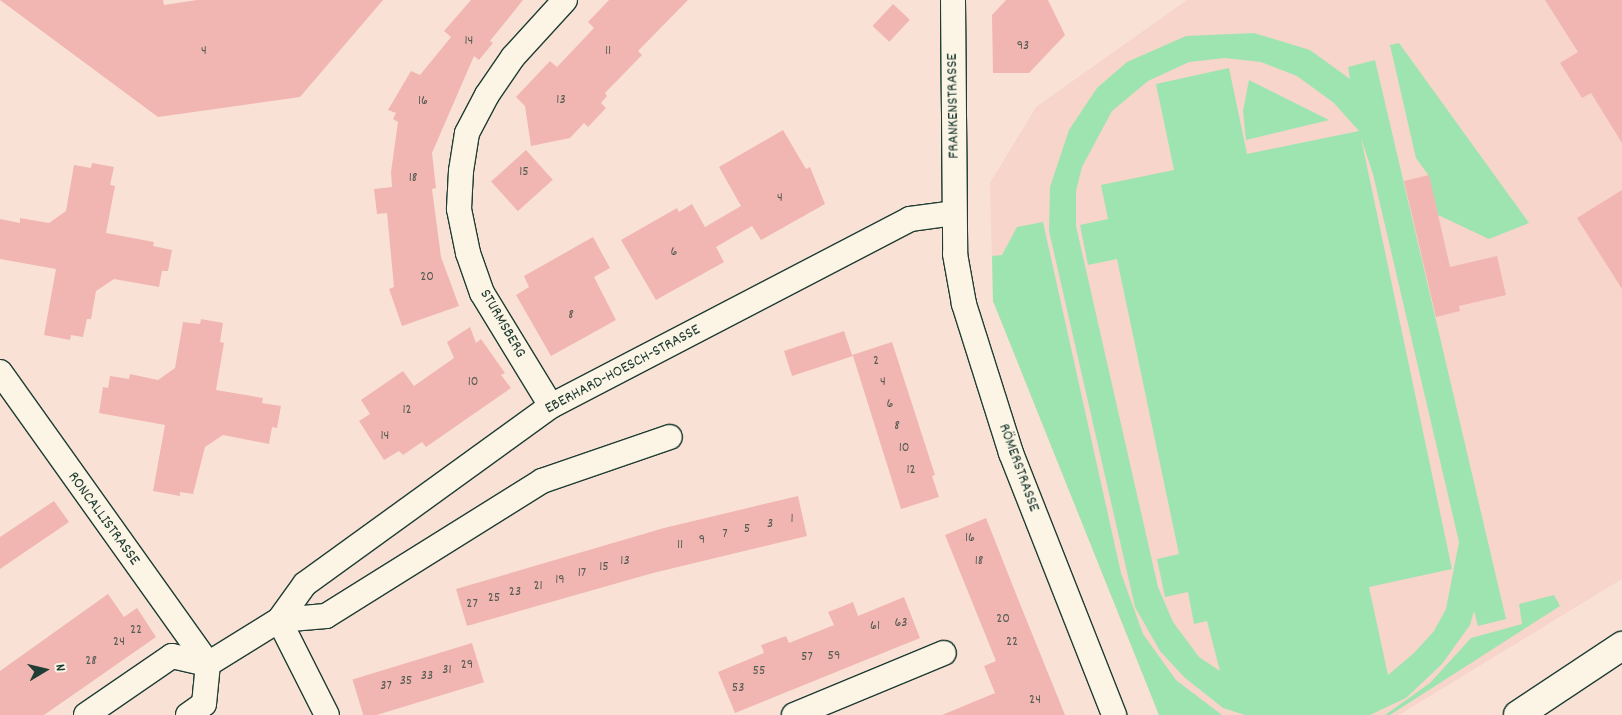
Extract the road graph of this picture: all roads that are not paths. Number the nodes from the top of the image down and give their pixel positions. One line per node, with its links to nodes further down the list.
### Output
1 (565, 0): 5 (street, STURMSBERG)
2 (953, 0): 3 (street, FRANKENSTRASSE)
3 (954, 213): 5 (street, EBERHARD-HOESCH-STRASSE); 15 (street, RÖMERSTRASSE)
4 (0, 372): 10 (street, RONCALLISTRASSE)
5 (551, 406): 7 (street, EBERHARD-HOESCH-STRASSE)
6 (670, 437): 7 (street, EBERHARD-HOESCH-STRASSE)
7 (279, 620): 10 (street, EBERHARD-HOESCH-STRASSE); 13 (street)
8 (1622, 646): 16 (street)
9 (944, 653): 14 (street)
10 (208, 664): 11 (street); 12 (street)
11 (86, 715)
12 (188, 715)
13 (327, 715)
14 (794, 715)
15 (1114, 715)
16 (1518, 715)

